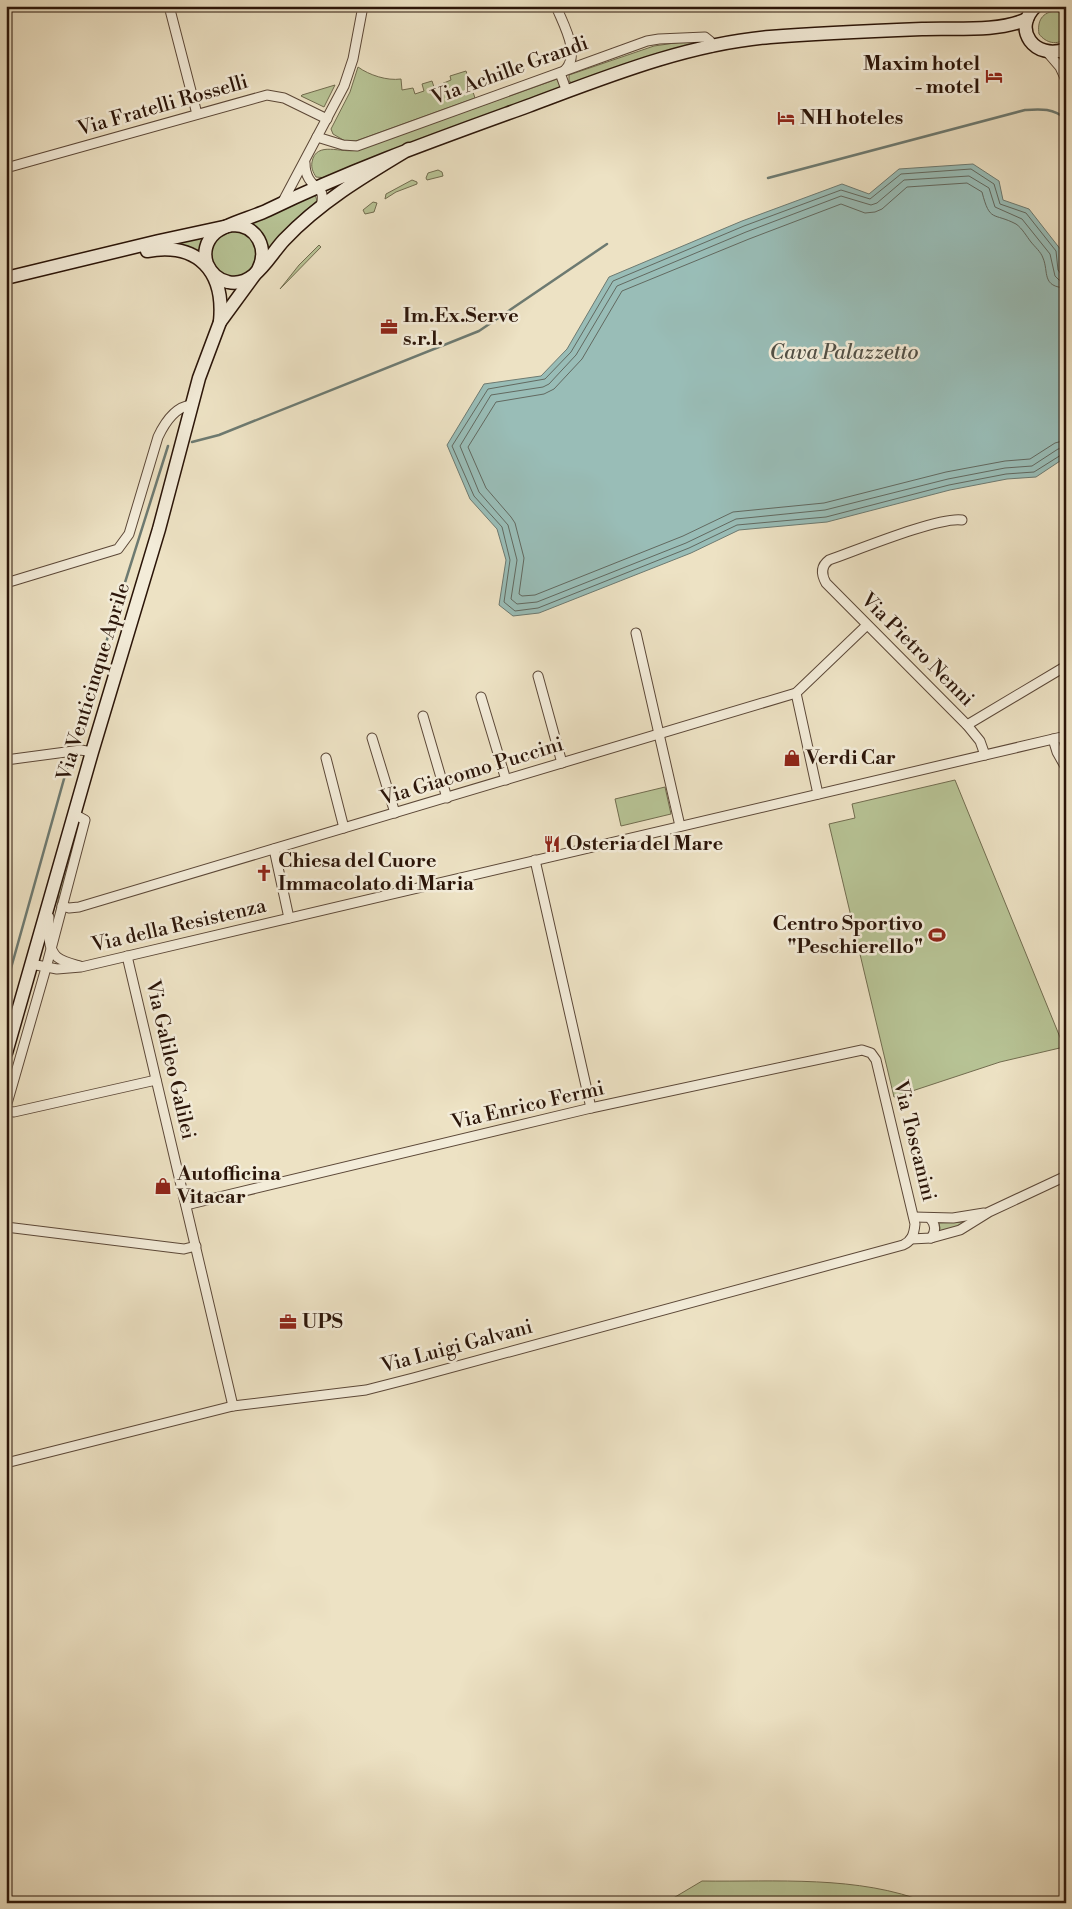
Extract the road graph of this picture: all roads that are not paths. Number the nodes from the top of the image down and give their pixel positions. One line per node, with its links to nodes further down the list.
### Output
1 (169, 6): 16 (street)
2 (363, 6): 17 (street)
3 (556, 6): 8 (street)
4 (1036, 6): 5 (main road)
5 (1027, 19): 6 (main road, Via Achille Grandi); 7 (main road)
6 (1004, 27): 7 (main road, Via Achille Grandi); 9 (main road, Via Achille Grandi)
7 (1027, 34): 11 (main road, Via Achille Grandi)
8 (571, 47): 12 (street); 13 (street)
9 (712, 47): 12 (street, Via Achille Grandi); 15 (main road, Via Achille Grandi)
10 (1066, 49): 11 (main road)
11 (1048, 53): 14 (street)
12 (590, 62): 13 (street, Via Achille Grandi)
13 (562, 72): 15 (street); 18 (street, Via Achille Grandi)
14 (1065, 73)
15 (567, 92): 19 (main road, Via Achille Grandi)
16 (197, 114): 17 (street, Via Fratelli Rosselli); 21 (street, Via Fratelli Rosselli)
17 (327, 119): 18 (street)
18 (317, 137): 20 (street)
19 (409, 149): 22 (main road, Via Achille Grandi); 24 (main road, Via Achille Grandi)
20 (305, 163): 22 (street); 23 (street)
21 (6, 168)
22 (317, 186): 23 (main road, Via Achille Grandi); 24 (street)
23 (282, 203): 25 (main road, Via Achille Grandi)
24 (321, 206): 26 (main road, Via Achille Grandi)
25 (228, 226): 26 (main road); 27 (main road, Via Achille Grandi); 28 (main road)
26 (257, 272): 27 (main road, Via Achille Grandi); 30 (main road, Via Venticinque Aprile)
27 (213, 273): 29 (main road); 30 (main road, Via Venticinque Aprile)
28 (6, 278)
29 (6, 287)
30 (220, 322): 31 (main road, Via Venticinque Aprile)
31 (191, 405): 33 (street); 46 (main road, Via Venticinque Aprile)
32 (962, 520): 34 (street, Via Pietro Nenni)
33 (6, 582)
34 (867, 625): 38 (street, Via Giacomo Puccini); 41 (street, Via Pietro Nenni)
35 (636, 633): 42 (street)
36 (1066, 666): 41 (street)
37 (538, 676): 50 (street)
38 (796, 693): 42 (street, Via Giacomo Puccini); 53 (street)
39 (481, 697): 52 (street)
40 (423, 716): 54 (street)
41 (966, 725): 47 (street, Via Pietro Nenni)
42 (659, 734): 50 (street, Via Giacomo Puccini); 57 (street)
43 (1066, 736): 45 (street, Via della Resistenza)
44 (372, 738): 55 (street)
45 (1053, 739): 47 (street, Via della Resistenza); 51 (street)
46 (92, 752): 49 (street); 56 (main road, Via Venticinque Aprile)
47 (985, 755): 53 (street, Via della Resistenza)
48 (326, 758): 58 (street)
49 (6, 760)
50 (562, 763): 52 (street, Via Giacomo Puccini)
51 (1066, 768)
52 (506, 780): 54 (street, Via Giacomo Puccini)
53 (818, 794): 57 (street, Via della Resistenza)
54 (447, 798): 55 (street, Via Giacomo Puccini)
55 (394, 813): 58 (street, Via Giacomo Puccini)
56 (80, 817): 61 (main road, Via Venticinque Aprile); 62 (street)
57 (680, 826): 60 (street, Via della Resistenza)
58 (344, 828): 59 (street, Via Giacomo Puccini)
59 (274, 849): 62 (street, Via Giacomo Puccini); 63 (street)
60 (535, 860): 63 (street, Via della Resistenza); 73 (street)
61 (50, 899): 64 (street); 66 (main road, Via Venticinque Aprile)
62 (62, 906): 64 (street)
63 (289, 918): 65 (street, Via della Resistenza)
64 (52, 945): 67 (street); 68 (street)
65 (127, 956): 67 (street, Via della Resistenza); 71 (street, Via Galileo Galilei)
66 (31, 964): 68 (street, Via della Resistenza); 69 (main road, Via Venticinque Aprile)
67 (81, 967): 68 (street, Via della Resistenza)
68 (46, 968): 72 (street)
69 (6, 1053)
70 (876, 1060): 73 (street, Via Enrico Fermi); 78 (street, Via Toscanini)
71 (156, 1080): 74 (street); 76 (street, Via Galileo Galilei)
72 (6, 1107)
73 (591, 1108): 76 (street, Via Enrico Fermi)
74 (6, 1111)
75 (1066, 1176): 77 (street, Via Luigi Galvani)
76 (186, 1205): 83 (street, Via Galileo Galilei)
77 (989, 1212): 79 (street, Via Luigi Galvani); 82 (street, Via Luigi Galvani)
78 (914, 1217): 79 (street, Via Luigi Galvani); 81 (street, Via Toscanini)
79 (930, 1218): 82 (street)
80 (6, 1227): 83 (street)
81 (913, 1235): 82 (street, Via Luigi Galvani); 84 (street, Via Luigi Galvani)
82 (931, 1238)
83 (196, 1246): 84 (street, Via Galileo Galilei)
84 (234, 1406): 85 (street, Via Luigi Galvani)
85 (6, 1463)

